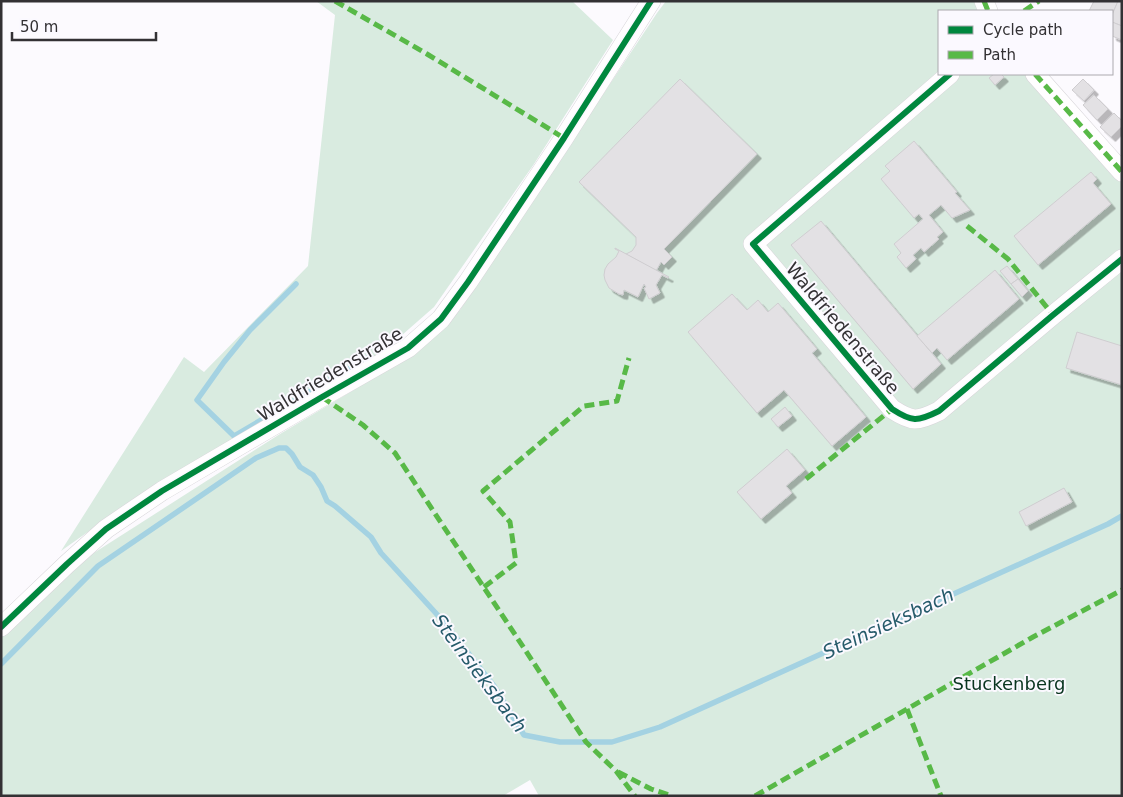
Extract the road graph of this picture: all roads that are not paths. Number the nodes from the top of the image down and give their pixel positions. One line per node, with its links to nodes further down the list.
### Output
1 (651, 1): 6 (street, Waldfriedenstraße)
2 (949, 75): 5 (street, Waldfriedenstraße)
3 (1036, 75): 4 (street)
4 (1122, 172)
5 (1122, 259)
6 (1, 627)

